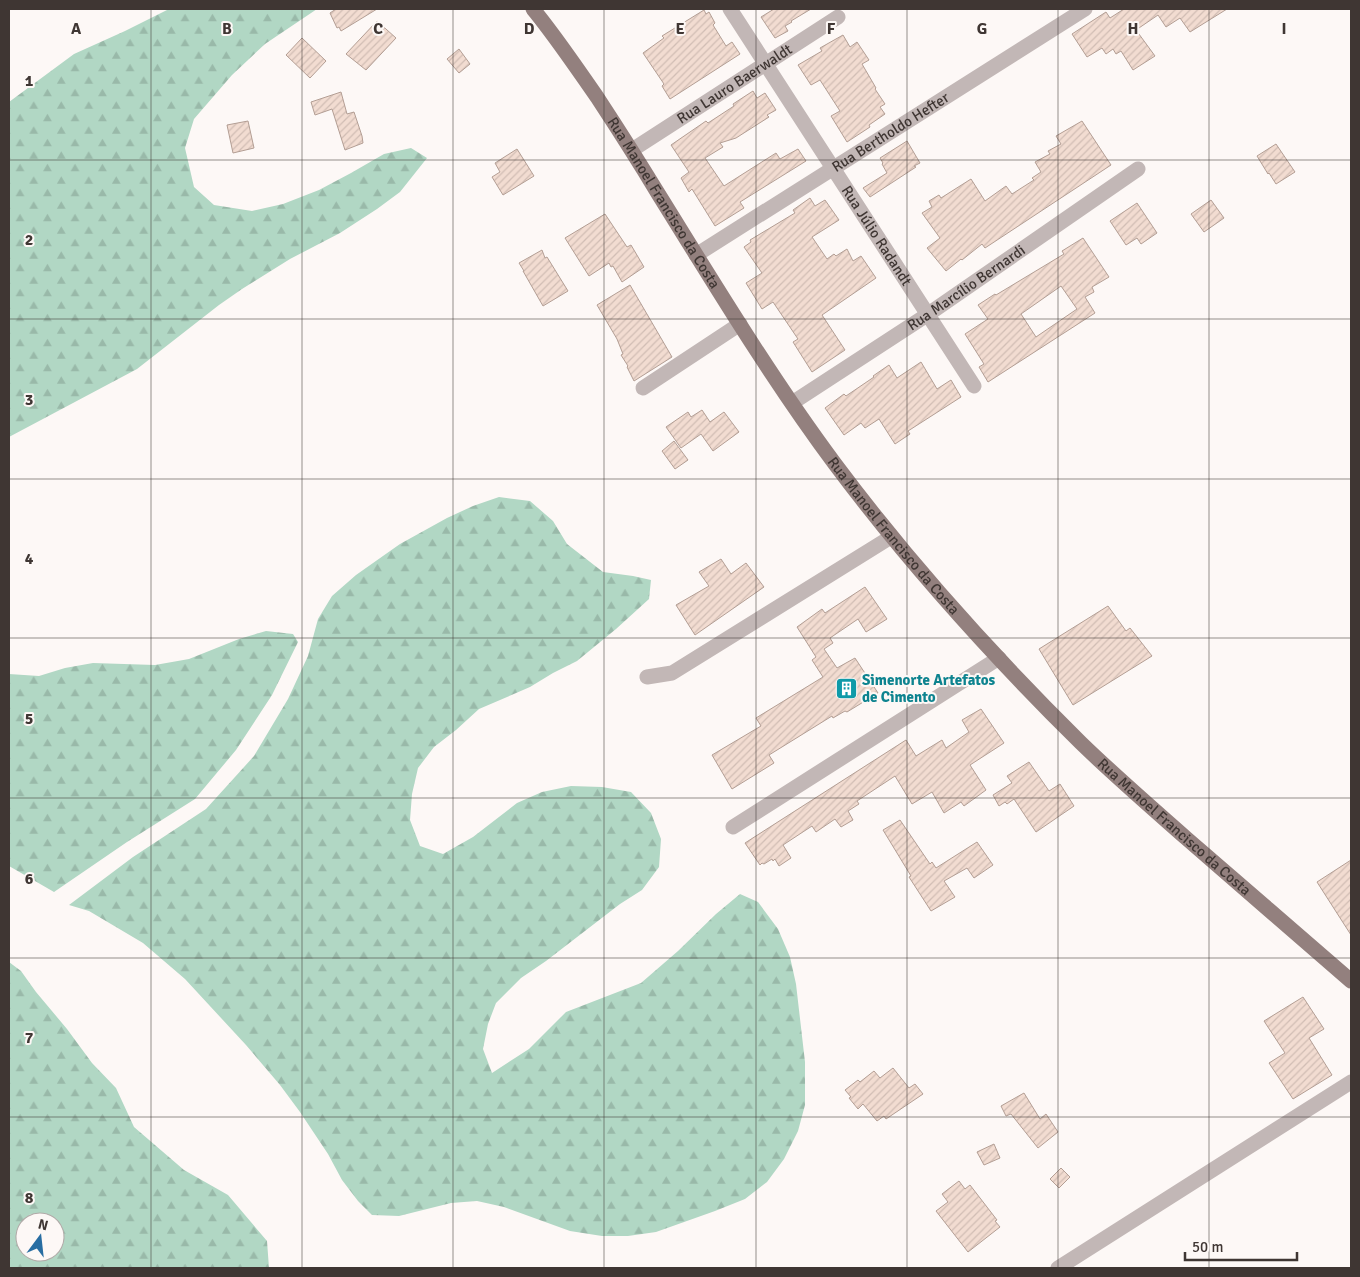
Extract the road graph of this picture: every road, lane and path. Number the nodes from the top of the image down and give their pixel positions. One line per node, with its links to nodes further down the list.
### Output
1 (533, 9): 6 (main road, Rua Manoel Francisco da Costa)
2 (730, 9): 5 (street, Rua Júlio Radandt)
3 (1085, 9): 7 (street, Rua Bertholdo Hefter)
4 (838, 17): 5 (street, Rua Lauro Baerwaldt)
5 (765, 64): 6 (street, Rua Lauro Baerwaldt); 7 (street, Rua Júlio Radandt)
6 (632, 150): 9 (main road, Rua Manoel Francisco da Costa)
7 (833, 169): 9 (street, Rua Bertholdo Hefter); 10 (street, Rua Júlio Radandt)
8 (1138, 169): 10 (street, Rua Marcílio Bernardi)
9 (696, 255): 11 (main road, Rua Manoel Francisco da Costa)
10 (927, 315): 12 (street, Rua Júlio Radandt); 14 (street, Rua Marcílio Bernardi)
11 (740, 324): 13 (street); 14 (main road, Rua Manoel Francisco da Costa)
12 (974, 386)
13 (643, 388)
14 (792, 403): 15 (main road, Rua Manoel Francisco da Costa)
15 (892, 537): 16 (main road, Rua Manoel Francisco da Costa); 17 (street)
16 (999, 658): 18 (street); 19 (main road, Rua Manoel Francisco da Costa)
17 (647, 677)
18 (733, 827)
19 (1351, 981)
20 (1351, 1082): 21 (street)
21 (1058, 1268)

